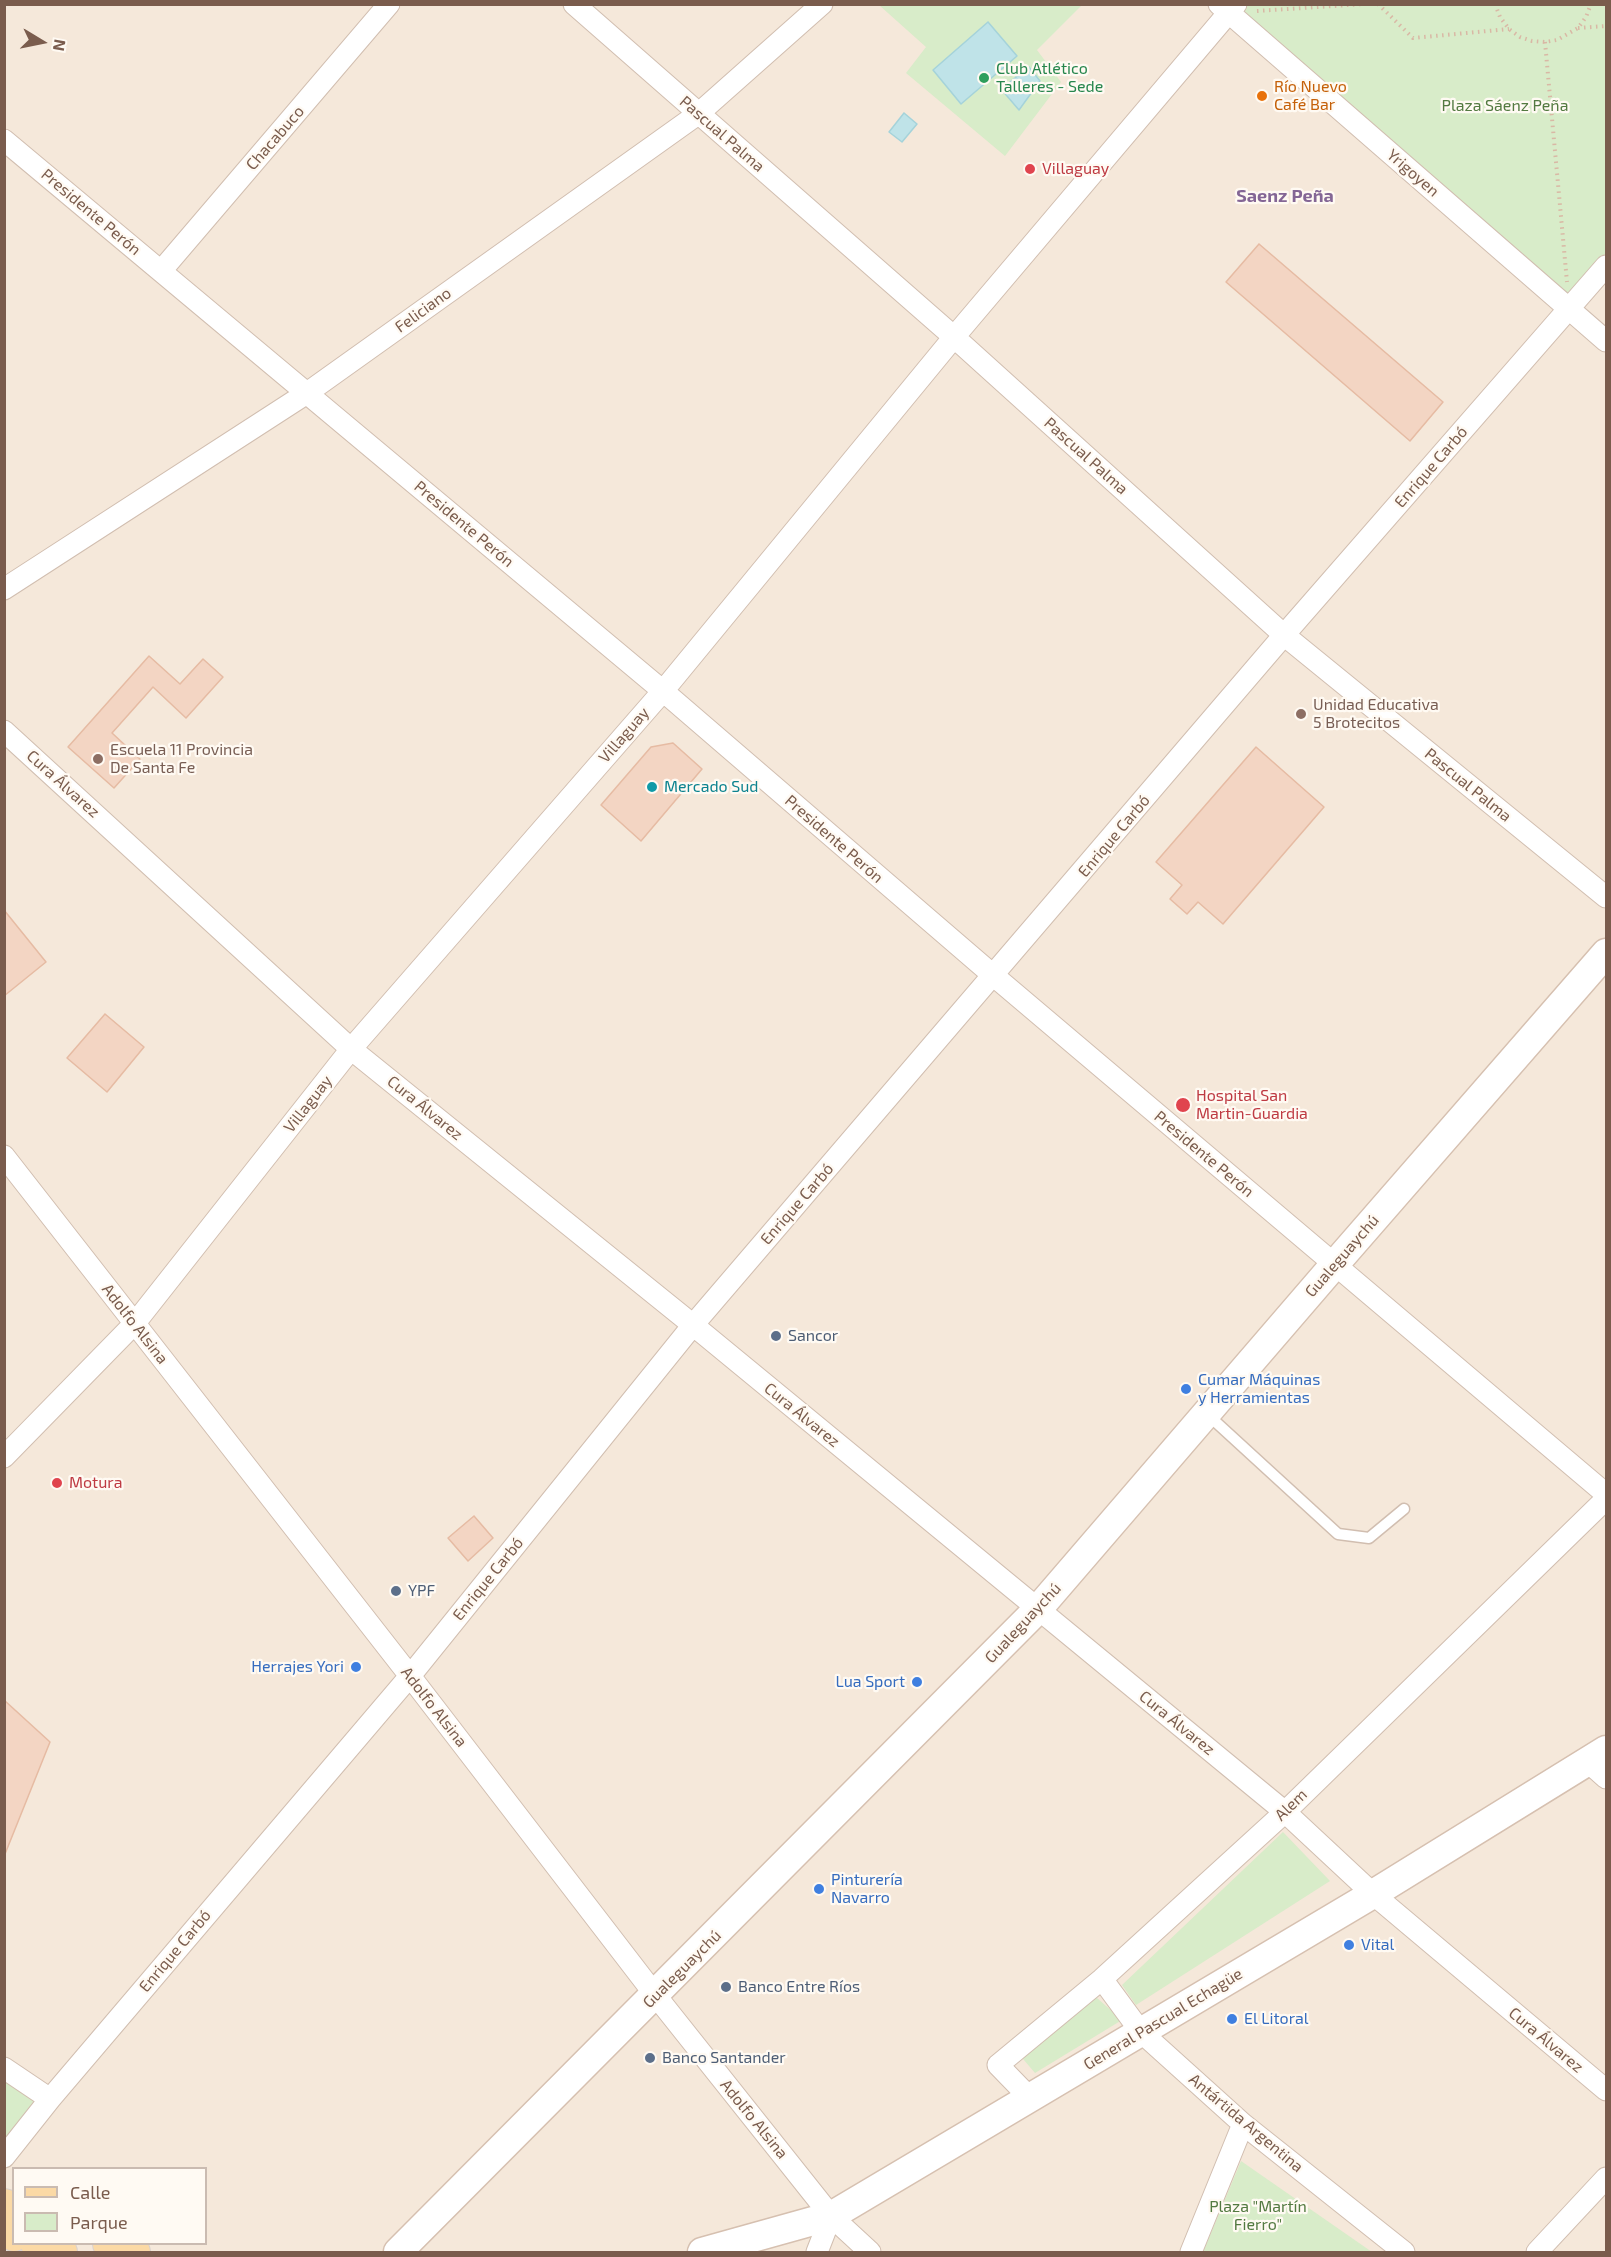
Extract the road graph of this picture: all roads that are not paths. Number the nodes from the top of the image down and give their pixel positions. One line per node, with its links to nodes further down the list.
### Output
1 (389, 4): 8 (street, Chacabuco)
2 (574, 4): 5 (street, Pascual Palma)
3 (822, 4): 5 (street, Feliciano)
4 (1228, 7): 9 (street, Yrigoyen); 10 (street, Villaguay)
5 (698, 114): 10 (street, Pascual Palma); 12 (street, Feliciano)
6 (4, 140): 8 (street, Presidente Perón)
7 (1606, 266): 9 (street, Enrique Carbó)
8 (161, 271): 12 (street, Presidente Perón)
9 (1569, 309): 11 (street, Yrigoyen); 14 (street, Enrique Carbó)
10 (954, 337): 14 (street, Pascual Palma); 15 (street, Villaguay)
11 (1606, 341)
12 (307, 393): 13 (street, Feliciano); 15 (street, Presidente Perón)
13 (4, 589)
14 (1284, 635): 17 (street, Pascual Palma); 19 (street, Enrique Carbó)
15 (663, 691): 19 (street, Presidente Perón); 20 (street, Villaguay)
16 (4, 731): 20 (street, Cura Álvarez)
17 (1606, 897)
18 (1606, 953): 22 (street, Gualeguaychú)
19 (994, 976): 22 (street, Presidente Perón); 24 (street, Enrique Carbó)
20 (351, 1049): 23 (street, Villaguay); 24 (street, Cura Álvarez)
21 (4, 1156): 23 (street, Adolfo Alsina)
22 (1335, 1264): 25 (street, Gualeguaychú); 27 (street, Presidente Perón)
23 (135, 1323): 26 (street, Villaguay); 31 (street, Adolfo Alsina)
24 (693, 1325): 30 (street, Cura Álvarez); 31 (street, Enrique Carbó)
25 (1206, 1413): 29 (lane); 30 (street, Gualeguaychú)
26 (4, 1457)
27 (1606, 1494)
28 (1606, 1499): 33 (street, Alem)
29 (1404, 1509)
30 (1038, 1609): 33 (street, Cura Álvarez); 36 (street, Gualeguaychú)
31 (410, 1676): 36 (street, Adolfo Alsina); 41 (street, Enrique Carbó)
32 (1600, 1763): 34 (street, General Pascual Echagüe)
33 (1285, 1812): 34 (street, Cura Álvarez); 35 (street, Alem)
34 (1373, 1894): 37 (street, General Pascual Echagüe); 39 (street, Cura Álvarez)
35 (1102, 1979): 37 (street, Antártida Argentina); 40 (street, Alem)
36 (656, 1996): 45 (street, Adolfo Alsina); 50 (street, Gualeguaychú)
37 (1141, 2032): 40 (street, General Pascual Echagüe); 42 (street, Antártida Argentina)
38 (4, 2068): 41 (street)
39 (1606, 2090)
40 (1031, 2098): 45 (street, General Pascual Echagüe)
41 (50, 2099): 43 (street, Enrique Carbó)
42 (1243, 2124): 54 (street); 55 (street, Antártida Argentina)
43 (4, 2157)
44 (1606, 2178): 56 (street)
45 (831, 2216): 51 (street, General Pascual Echagüe); 52 (street); 53 (street, Adolfo Alsina)
46 (40, 2245): 48 (main road)
47 (112, 2245): 49 (main road)
48 (61, 2253)
49 (134, 2253)
50 (398, 2253)
51 (702, 2253)
52 (817, 2253)
53 (870, 2253)
54 (1191, 2253)
55 (1404, 2253)
56 (1537, 2253)

